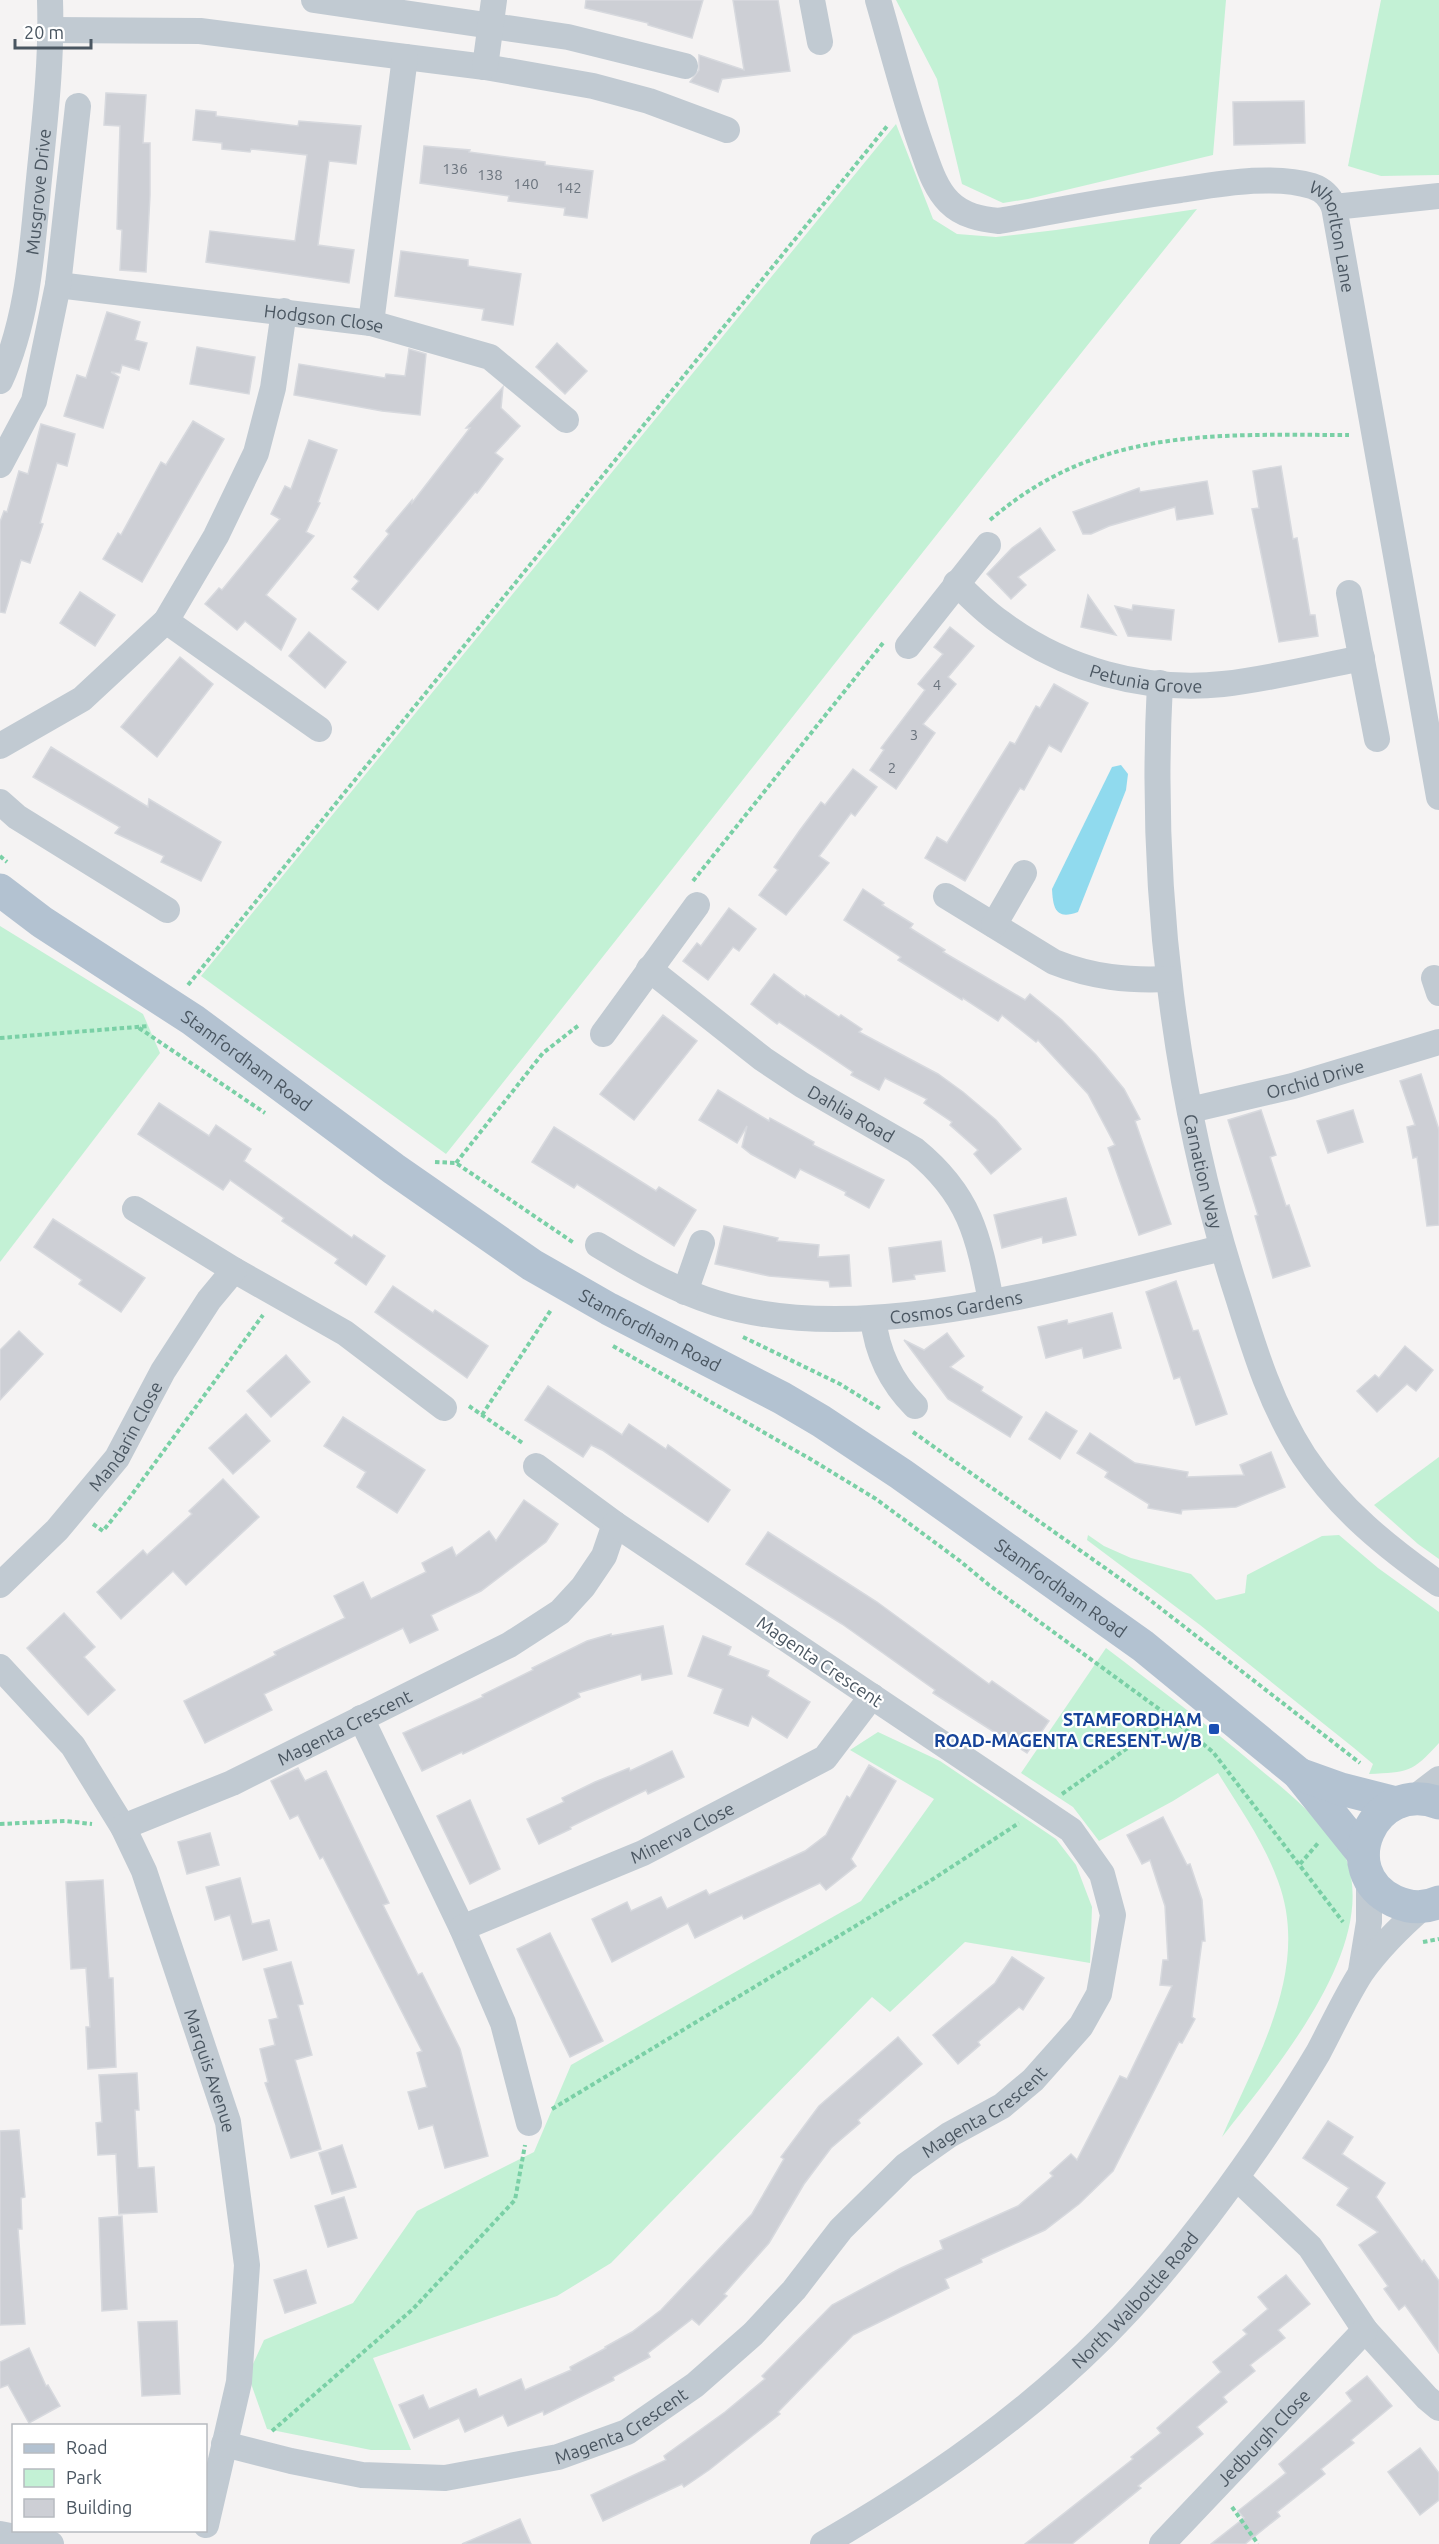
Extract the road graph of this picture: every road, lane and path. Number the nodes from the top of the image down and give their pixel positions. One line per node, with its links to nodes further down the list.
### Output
1 (50, 0): 7 (street, Musgrove Drive)
2 (314, 0): 6 (street)
3 (494, 0): 6 (street)
4 (812, 0): 8 (street)
5 (878, 0): 12 (street, Whorlton Lane)
6 (491, 25): 10 (street); 11 (street)
7 (51, 30): 9 (street); 20 (street, Musgrove Drive)
8 (820, 42)
9 (405, 57): 11 (street); 19 (street)
10 (685, 66)
11 (485, 67): 14 (street)
12 (907, 101): 16 (street, Whorlton Lane); 45 (path)
13 (78, 106): 17 (street)
14 (727, 130)
15 (1439, 196): 16 (street)
16 (1334, 207): 22 (street, Whorlton Lane)
17 (58, 285): 18 (street, Hodgson Close); 23 (street)
18 (284, 311): 19 (street, Hodgson Close); 27 (street)
19 (370, 323): 21 (street, Hodgson Close)
20 (0, 381)
21 (566, 420)
22 (1374, 435): 24 (path); 34 (street, Whorlton Lane)
23 (0, 465)
24 (986, 535): 25 (street)
25 (956, 583): 28 (street); 30 (street, Petunia Grove)
26 (1349, 593): 29 (street)
27 (166, 621): 31 (street); 33 (street)
28 (896, 644): 39 (path)
29 (1362, 658): 30 (street, Petunia Grove); 32 (street)
30 (1160, 683): 44 (street, Carnation Way)
31 (319, 729)
32 (1377, 739)
33 (0, 746)
34 (1439, 796)
35 (0, 801): 41 (street)
36 (0, 856): 38 (path)
37 (1024, 873): 42 (street)
38 (5, 877): 45 (main road, Stamfordham Road)
39 (694, 894): 43 (street)
40 (946, 896): 42 (street)
41 (167, 910)
42 (994, 925): 44 (street)
43 (650, 969): 46 (street); 61 (street, Dahlia Road)
44 (1169, 979): 50 (street, Carnation Way)
45 (177, 998): 47 (path); 80 (main road, Stamfordham Road)
46 (594, 1027): 53 (path)
47 (140, 1028): 48 (path); 51 (path)
48 (0, 1038)
49 (1439, 1042): 50 (street, Orchid Drive)
50 (1190, 1110): 57 (street, Carnation Way)
51 (272, 1118)
52 (431, 1162): 53 (path)
53 (456, 1163): 56 (path)
54 (135, 1209): 58 (street)
55 (702, 1243): 59 (street)
56 (588, 1246): 59 (street, Cosmos Gardens)
57 (1222, 1248): 61 (street, Cosmos Gardens); 76 (street, Carnation Way)
58 (234, 1270): 60 (street); 74 (street, Mandarin Close)
59 (685, 1292): 65 (street, Cosmos Gardens)
60 (278, 1295): 69 (street); 74 (path)
61 (991, 1301): 65 (street, Cosmos Gardens)
62 (543, 1305): 63 (path)
63 (551, 1310): 64 (path); 71 (path)
64 (561, 1316)
65 (873, 1318): 68 (street)
66 (737, 1334): 70 (path)
67 (610, 1345): 81 (path)
68 (915, 1406)
69 (444, 1408): 71 (path)
70 (887, 1413)
71 (482, 1415): 73 (path)
72 (912, 1431): 84 (path)
73 (536, 1466): 75 (street, Magenta Crescent)
74 (72, 1512): 77 (street, Mandarin Close)
75 (615, 1524): 79 (street, Magenta Crescent); 82 (street, Magenta Crescent)
76 (1439, 1584)
77 (0, 1585)
78 (0, 1667): 89 (street, Marquis Avenue)
79 (872, 1696): 87 (street, Magenta Crescent); 93 (street, Minerva Close)
80 (1201, 1696): 81 (path); 83 (main road, Stamfordham Road)
81 (1170, 1717): 87 (path); 92 (path)
82 (361, 1718): 89 (street, Magenta Crescent); 93 (street)
83 (1298, 1773): 86 (main road, Stamfordham Road); 90 (main road, Stamfordham Road)
84 (1358, 1773)
85 (1439, 1779): 86 (street)
86 (1416, 1802): 90 (main road)
87 (1040, 1809): 95 (path); 100 (street, Magenta Crescent)
88 (0, 1824): 89 (path)
89 (123, 1827): 99 (street, Marquis Avenue)
90 (1366, 1865): 91 (main road, Stamfordham Road); 94 (street, North Walbottle Road)
91 (1434, 1905): 94 (street, North Walbottle Road)
92 (1346, 1925)
93 (462, 1928): 95 (street)
94 (1361, 1974): 96 (street, North Walbottle Road)
95 (529, 2123): 100 (path)
96 (1237, 2178): 97 (street); 105 (street, North Walbottle Road)
97 (1365, 2331): 98 (street); 101 (street, Jedburgh Close)
98 (1439, 2408)
99 (224, 2444): 100 (street, Magenta Crescent); 102 (street, Marquis Avenue)
100 (250, 2450)
101 (1217, 2487): 106 (street, Jedburgh Close); 107 (path)
102 (207, 2520)
103 (0, 2534): 104 (street)
104 (51, 2544)
105 (823, 2544)
106 (1162, 2544)
107 (1258, 2544)

